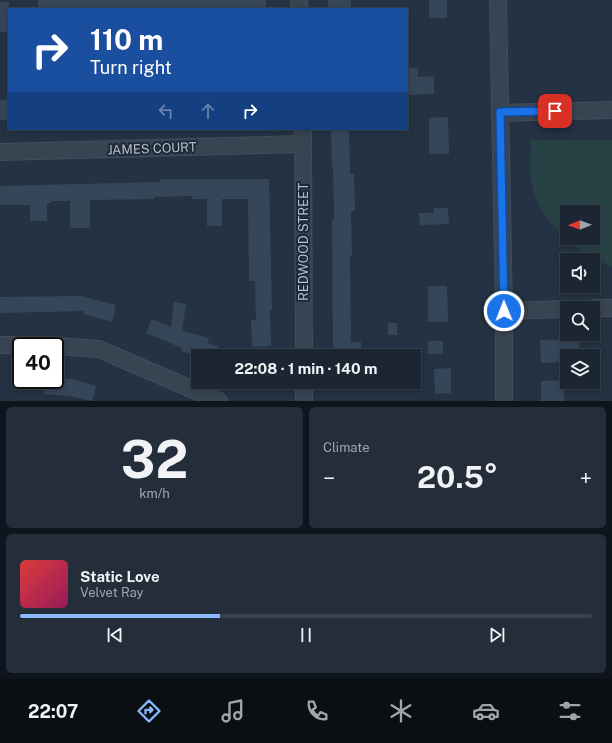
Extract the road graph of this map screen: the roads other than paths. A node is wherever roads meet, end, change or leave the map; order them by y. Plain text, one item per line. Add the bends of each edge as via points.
1 (498, 0) edge
2 (612, 110) edge
3 (500, 112) junction
4 (303, 136) edge
5 (0, 152) edge
6 (600, 308) edge
7 (612, 308) edge
8 (560, 309) edge
9 (504, 311) junction
10 (0, 345) edge
11 (304, 349) edge
12 (304, 389) edge
13 (219, 401) edge
14 (304, 401) edge
15 (504, 401) edge

1 - 3 street
2 - 3 street
3 - 9 street
4 - 5 street, JAMES COURT
4 - 11 street, REDWOOD STREET
6 - 7 street
8 - 9 street
9 - 15 street
10 - 13 street via 99,349
12 - 14 street

